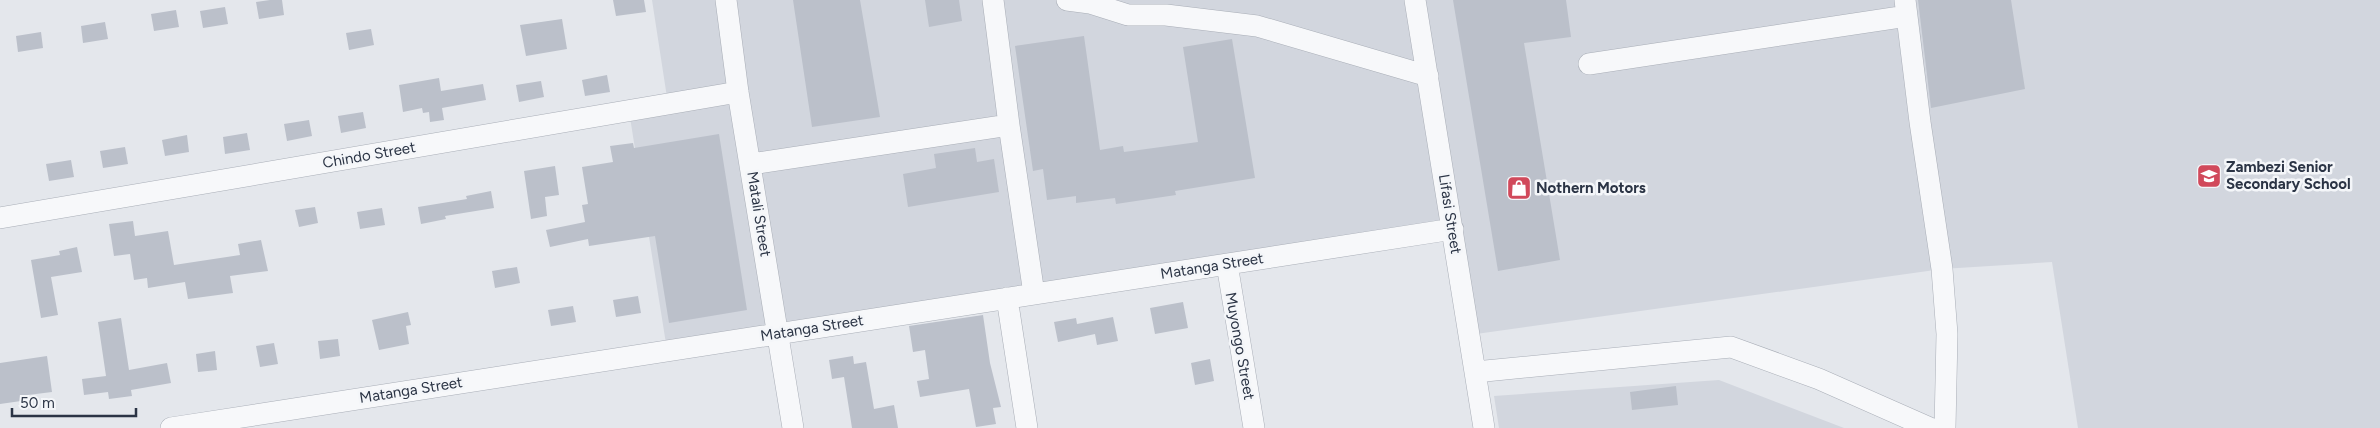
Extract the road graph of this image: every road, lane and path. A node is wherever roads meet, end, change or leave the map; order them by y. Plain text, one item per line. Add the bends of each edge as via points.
1 (726, 0) edge
2 (993, 0) edge
3 (1067, 0) edge
4 (1415, 0) edge
5 (1906, 8) edge
6 (1589, 64) dead end
7 (1428, 76) junction
8 (738, 92) junction
9 (1009, 125) junction
10 (750, 164) junction
11 (0, 218) edge
12 (1452, 229) junction
13 (1227, 264) junction
14 (1034, 294) junction
15 (1007, 298) junction
16 (777, 333) junction
17 (1475, 372) junction
18 (171, 428) edge
19 (793, 428) edge
20 (1027, 428) edge
21 (1254, 428) edge
22 (1484, 428) edge
23 (1930, 428) edge
24 (1945, 428) edge

1 - 8 street, Matali Street
2 - 9 street
3 - 7 street via 1090,3 1128,15 1166,14 1257,26
4 - 7 street, Lifasi Street
5 - 6 street
5 - 24 street via 1942,269 1947,334
7 - 12 street, Lifasi Street
8 - 10 street, Matali Street
8 - 11 street, Chindo Street
9 - 10 street
9 - 14 street
10 - 16 street, Matali Street
12 - 13 street, Matanga Street
12 - 17 street, Lifasi Street
13 - 14 street, Matanga Street
13 - 21 street, Muyongo Street
14 - 15 street, Matanga Street
15 - 16 street, Matanga Street
15 - 20 street
16 - 18 street, Matanga Street
16 - 19 street, Matali Street
17 - 22 street, Lifasi Street
17 - 23 street via 1731,347 1819,379

